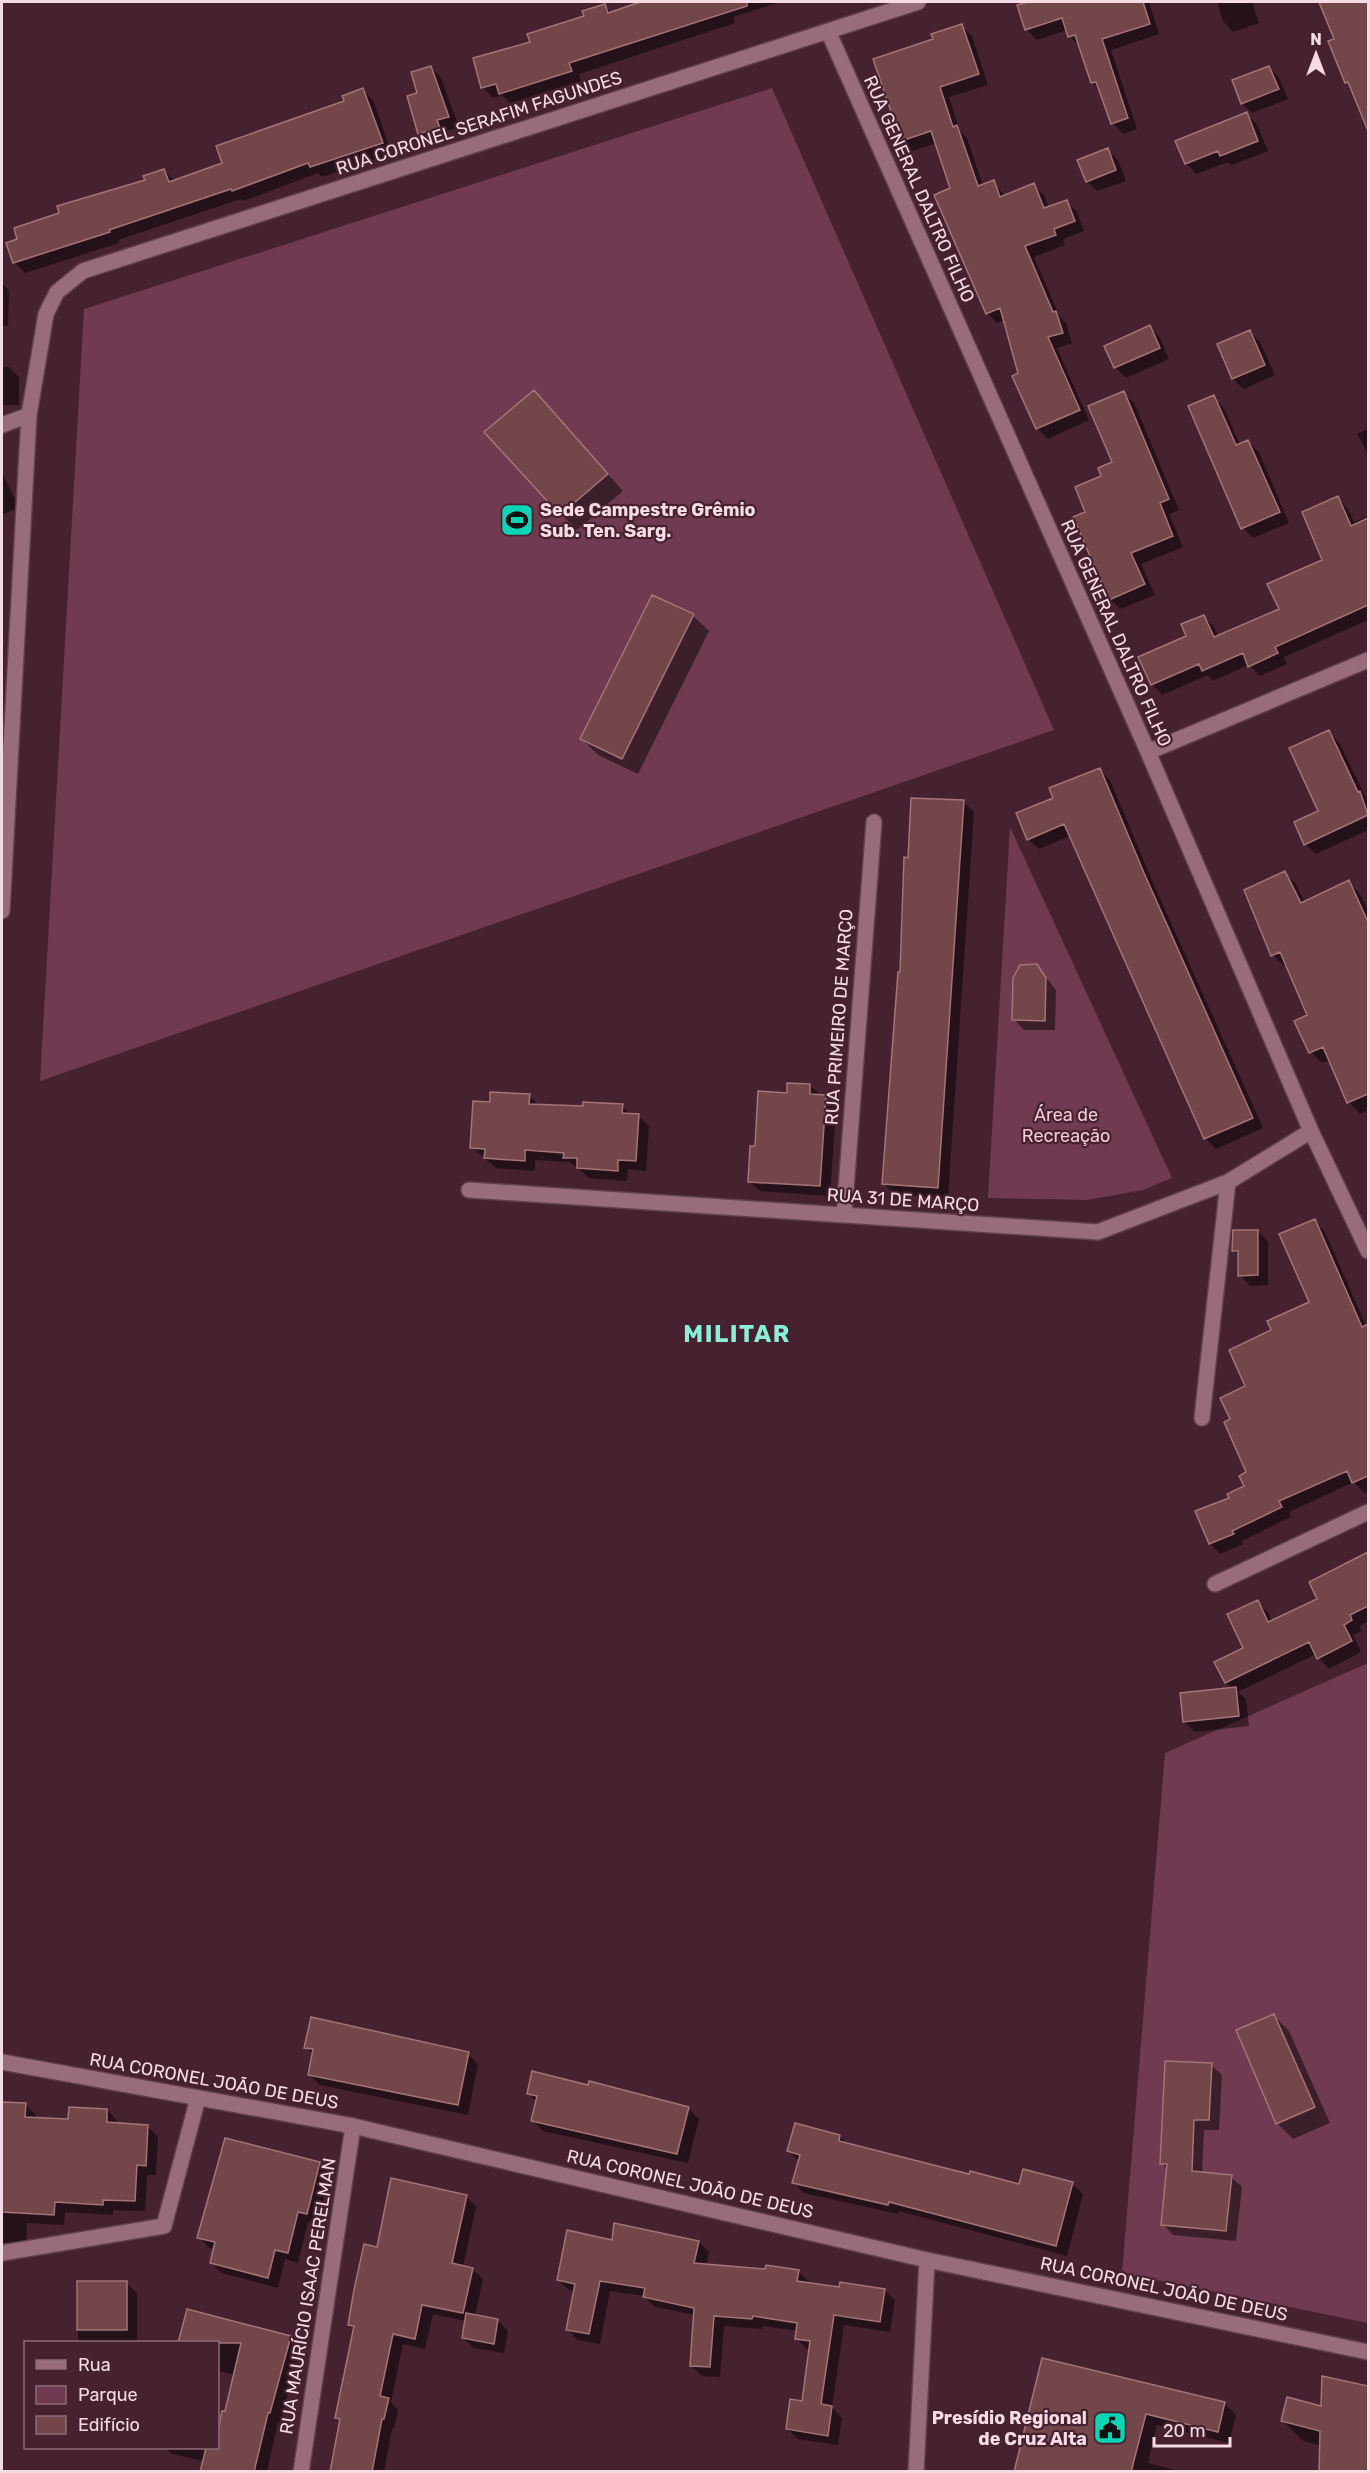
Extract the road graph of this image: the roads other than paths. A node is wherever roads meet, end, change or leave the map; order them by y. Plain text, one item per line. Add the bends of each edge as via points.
1 (918, 2) edge
2 (828, 31) junction
3 (29, 415) junction
4 (2, 425) edge
5 (1368, 660) edge
6 (1148, 752) junction
7 (874, 822) dead end
8 (2, 911) edge
9 (1311, 1131) junction
10 (1228, 1182) junction
11 (469, 1190) dead end
12 (844, 1215) junction
13 (1368, 1251) edge
14 (1202, 1418) dead end
15 (1368, 1512) edge
16 (1215, 1584) dead end
17 (2, 2062) edge
18 (198, 2098) junction
19 (353, 2126) junction
20 (2, 2253) edge
21 (927, 2260) junction
22 (1368, 2352) edge
23 (301, 2472) edge
24 (916, 2472) edge

1 - 2 street, RUA CORONEL SERAFIM FAGUNDES
2 - 3 street, RUA CORONEL SERAFIM FAGUNDES via 82,271 57,292 46,314
2 - 6 street, RUA GENERAL DALTRO FILHO
3 - 4 street
3 - 8 street
5 - 6 street
6 - 9 street, RUA GENERAL DALTRO FILHO
7 - 12 street, RUA PRIMEIRO DE MARÇO
9 - 10 street, RUA 31 DE MARÇO
9 - 13 street, RUA GENERAL DALTRO FILHO
10 - 12 street, RUA 31 DE MARÇO via 1098,1232
10 - 14 street
11 - 12 street, RUA 31 DE MARÇO
15 - 16 street
17 - 18 street, RUA CORONEL JOÃO DE DEUS
18 - 19 street, RUA CORONEL JOÃO DE DEUS
18 - 20 street via 164,2226
19 - 21 street, RUA CORONEL JOÃO DE DEUS
19 - 23 street, RUA MAURÍCIO ISAAC PERELMAN
21 - 22 street, RUA CORONEL JOÃO DE DEUS
21 - 24 street

